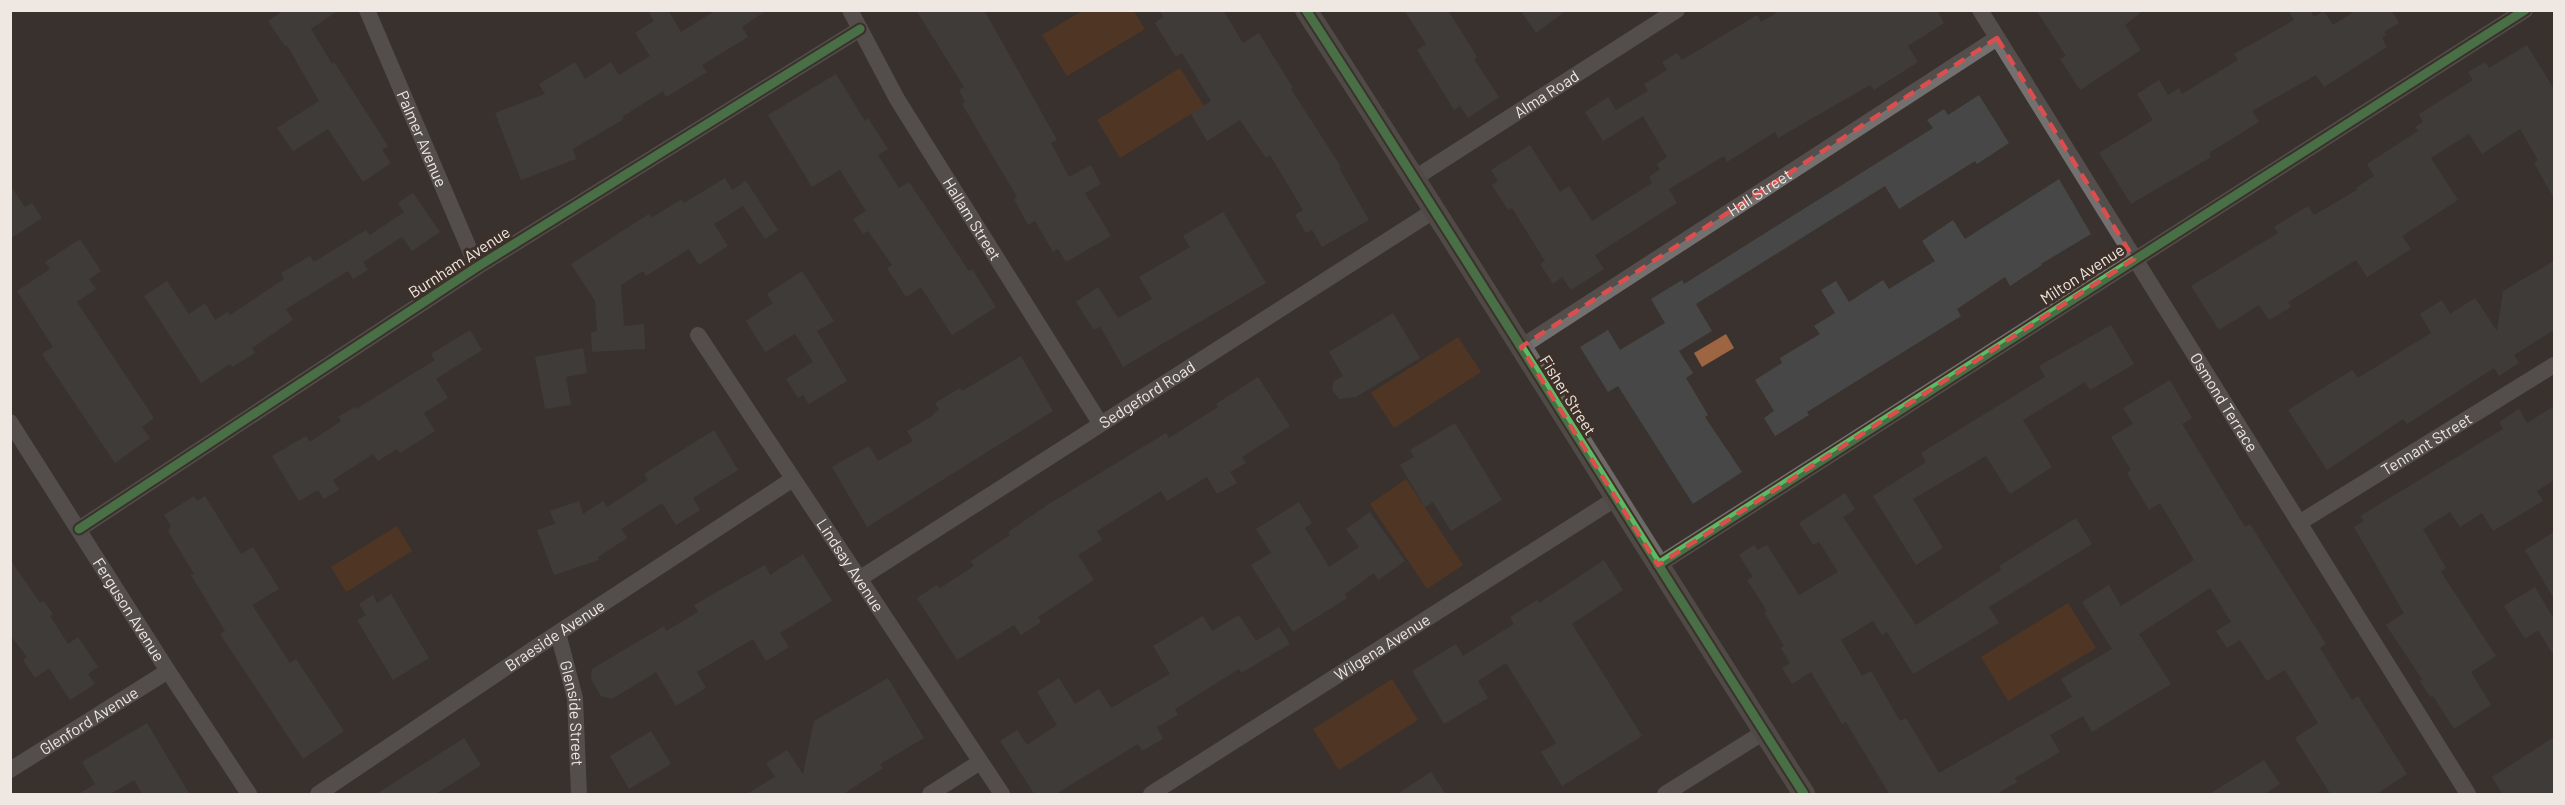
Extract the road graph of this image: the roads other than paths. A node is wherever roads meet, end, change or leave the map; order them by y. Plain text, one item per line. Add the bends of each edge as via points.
1 (367, 10) edge
2 (850, 10) edge
3 (1306, 10) edge
4 (1677, 10) edge
5 (1980, 10) edge
6 (2524, 10) edge
7 (860, 29) junction
8 (1997, 38) junction
9 (1415, 178) junction
10 (1435, 210) junction
11 (2134, 259) junction
12 (477, 267) junction
13 (698, 335) dead end
14 (1521, 347) junction
15 (2554, 365) edge
16 (10, 422) edge
17 (1100, 423) junction
18 (793, 479) junction
19 (1615, 499) junction
20 (2299, 524) junction
21 (79, 529) junction
22 (1658, 565) junction
23 (859, 579) junction
24 (558, 633) junction
25 (168, 671) junction
26 (1764, 732) junction
27 (980, 762) junction
28 (10, 770) edge
29 (249, 795) edge
30 (318, 795) edge
31 (579, 795) edge
32 (930, 795) edge
33 (1002, 795) edge
34 (1151, 795) edge
35 (1665, 795) edge
36 (1804, 795) edge
37 (2468, 795) edge

1 - 12 street, Palmer Avenue
2 - 7 street, Hallam Street
3 - 9 street, Fisher Street
4 - 9 street, Alma Road
5 - 8 street, Osmond Terrace
6 - 11 street, Milton Avenue
7 - 12 street, Burnham Avenue
7 - 17 street, Hallam Street via 897,99
8 - 11 street, Osmond Terrace
8 - 14 street, Hall Street
9 - 10 street, Fisher Street
10 - 14 street, Fisher Street
10 - 17 street, Sedgeford Road
11 - 20 street, Osmond Terrace
11 - 22 street, Milton Avenue
12 - 21 street, Burnham Avenue
13 - 18 street, Lindsay Avenue
14 - 19 street, Fisher Street
15 - 20 street, Tennant Street
16 - 21 street, Ferguson Avenue
17 - 23 street, Sedgeford Road
18 - 23 street, Lindsay Avenue
18 - 24 street, Braeside Avenue
19 - 22 street, Fisher Street
19 - 34 street, Wilgena Avenue
20 - 37 street, Osmond Terrace
21 - 25 street, Ferguson Avenue
22 - 26 street, Fisher Street
23 - 27 street, Lindsay Avenue
24 - 30 street, Braeside Avenue
24 - 31 street, Glenside Street via 575,698
25 - 28 street, Glenford Avenue
25 - 29 street, Ferguson Avenue
26 - 35 street
26 - 36 street, Fisher Street
27 - 32 street
27 - 33 street, Lindsay Avenue

